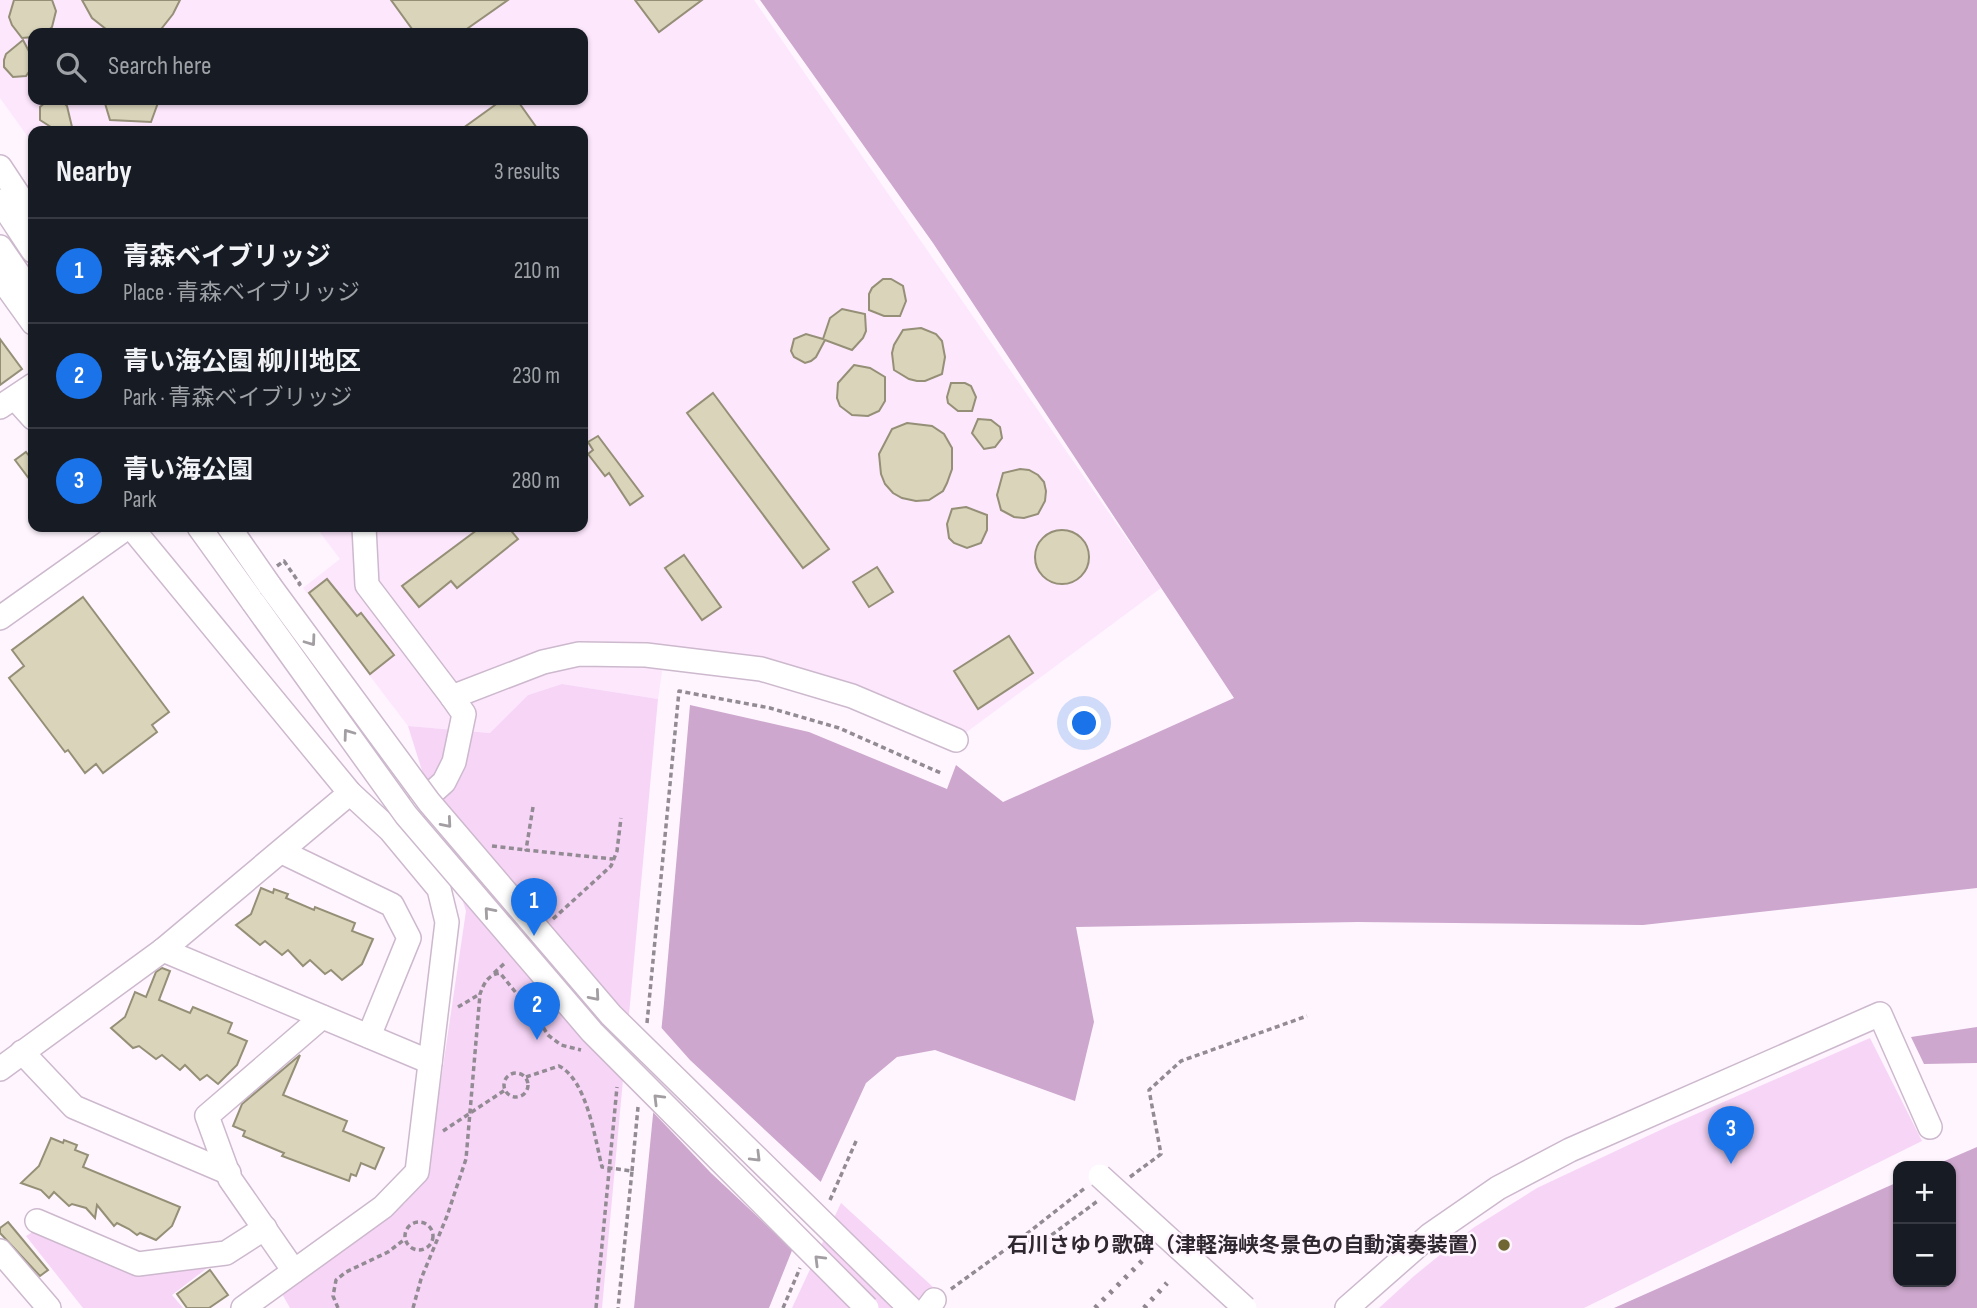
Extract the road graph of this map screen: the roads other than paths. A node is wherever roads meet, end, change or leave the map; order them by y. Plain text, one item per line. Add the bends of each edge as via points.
1 (0, 167) edge
2 (0, 201) edge
3 (28, 209) edge
4 (28, 243) edge
5 (0, 247) edge
6 (0, 277) edge
7 (28, 288) edge
8 (28, 316) edge
9 (16, 397) edge
10 (28, 412) edge
11 (123, 532) edge
12 (134, 532) edge
13 (192, 532) edge
14 (203, 532) edge
15 (232, 532) edge
16 (240, 532) edge
17 (364, 532) edge
18 (226, 565) junction
19 (257, 567) junction
20 (0, 618) edge
21 (452, 697) junction
22 (956, 740) dead end
23 (350, 793) junction
24 (390, 830) junction
25 (282, 852) junction
26 (163, 950) junction
27 (322, 1017) junction
28 (369, 1037) junction
29 (22, 1052) junction
30 (430, 1062) junction
31 (0, 1069) edge
32 (1930, 1127) dead end
33 (229, 1174) junction
34 (1103, 1185) road end
35 (37, 1221) dead end
36 (265, 1228) junction
37 (0, 1251) edge
38 (294, 1271) junction
39 (49, 1308) edge
40 (243, 1308) edge
41 (867, 1308) edge
42 (910, 1308) edge
43 (1245, 1308) edge
44 (1347, 1308) edge

1 - 3 street
2 - 4 street
5 - 7 street
6 - 8 street
9 - 10 street
11 - 20 street
12 - 23 street
13 - 18 street
14 - 18 street
15 - 19 street
16 - 19 street
17 - 21 street via 367,585
41 -> 18 street, bridge via 592,1032 406,815
19 -> 42 street, bridge via 429,802 611,1015
21 - 22 street via 543,662 579,654 646,655 761,669 852,695
21 - 24 street via 464,714 454,762 444,782
23 - 24 street
23 - 25 street
24 - 30 street via 439,889 447,922
25 - 26 street
25 - 28 street via 392,905 409,938
26 - 27 street
26 - 29 street
27 - 28 street
27 - 33 street via 207,1116
28 - 30 street
29 - 31 street
29 - 33 street via 74,1107
30 - 38 street via 416,1172 383,1207
32 - 44 street via 1880,1014 1595,1139 1498,1188 1430,1235
33 - 36 street
34 - 43 street, bridge
35 - 36 street via 138,1264 226,1253
36 - 38 street
37 - 39 street
38 - 40 street

